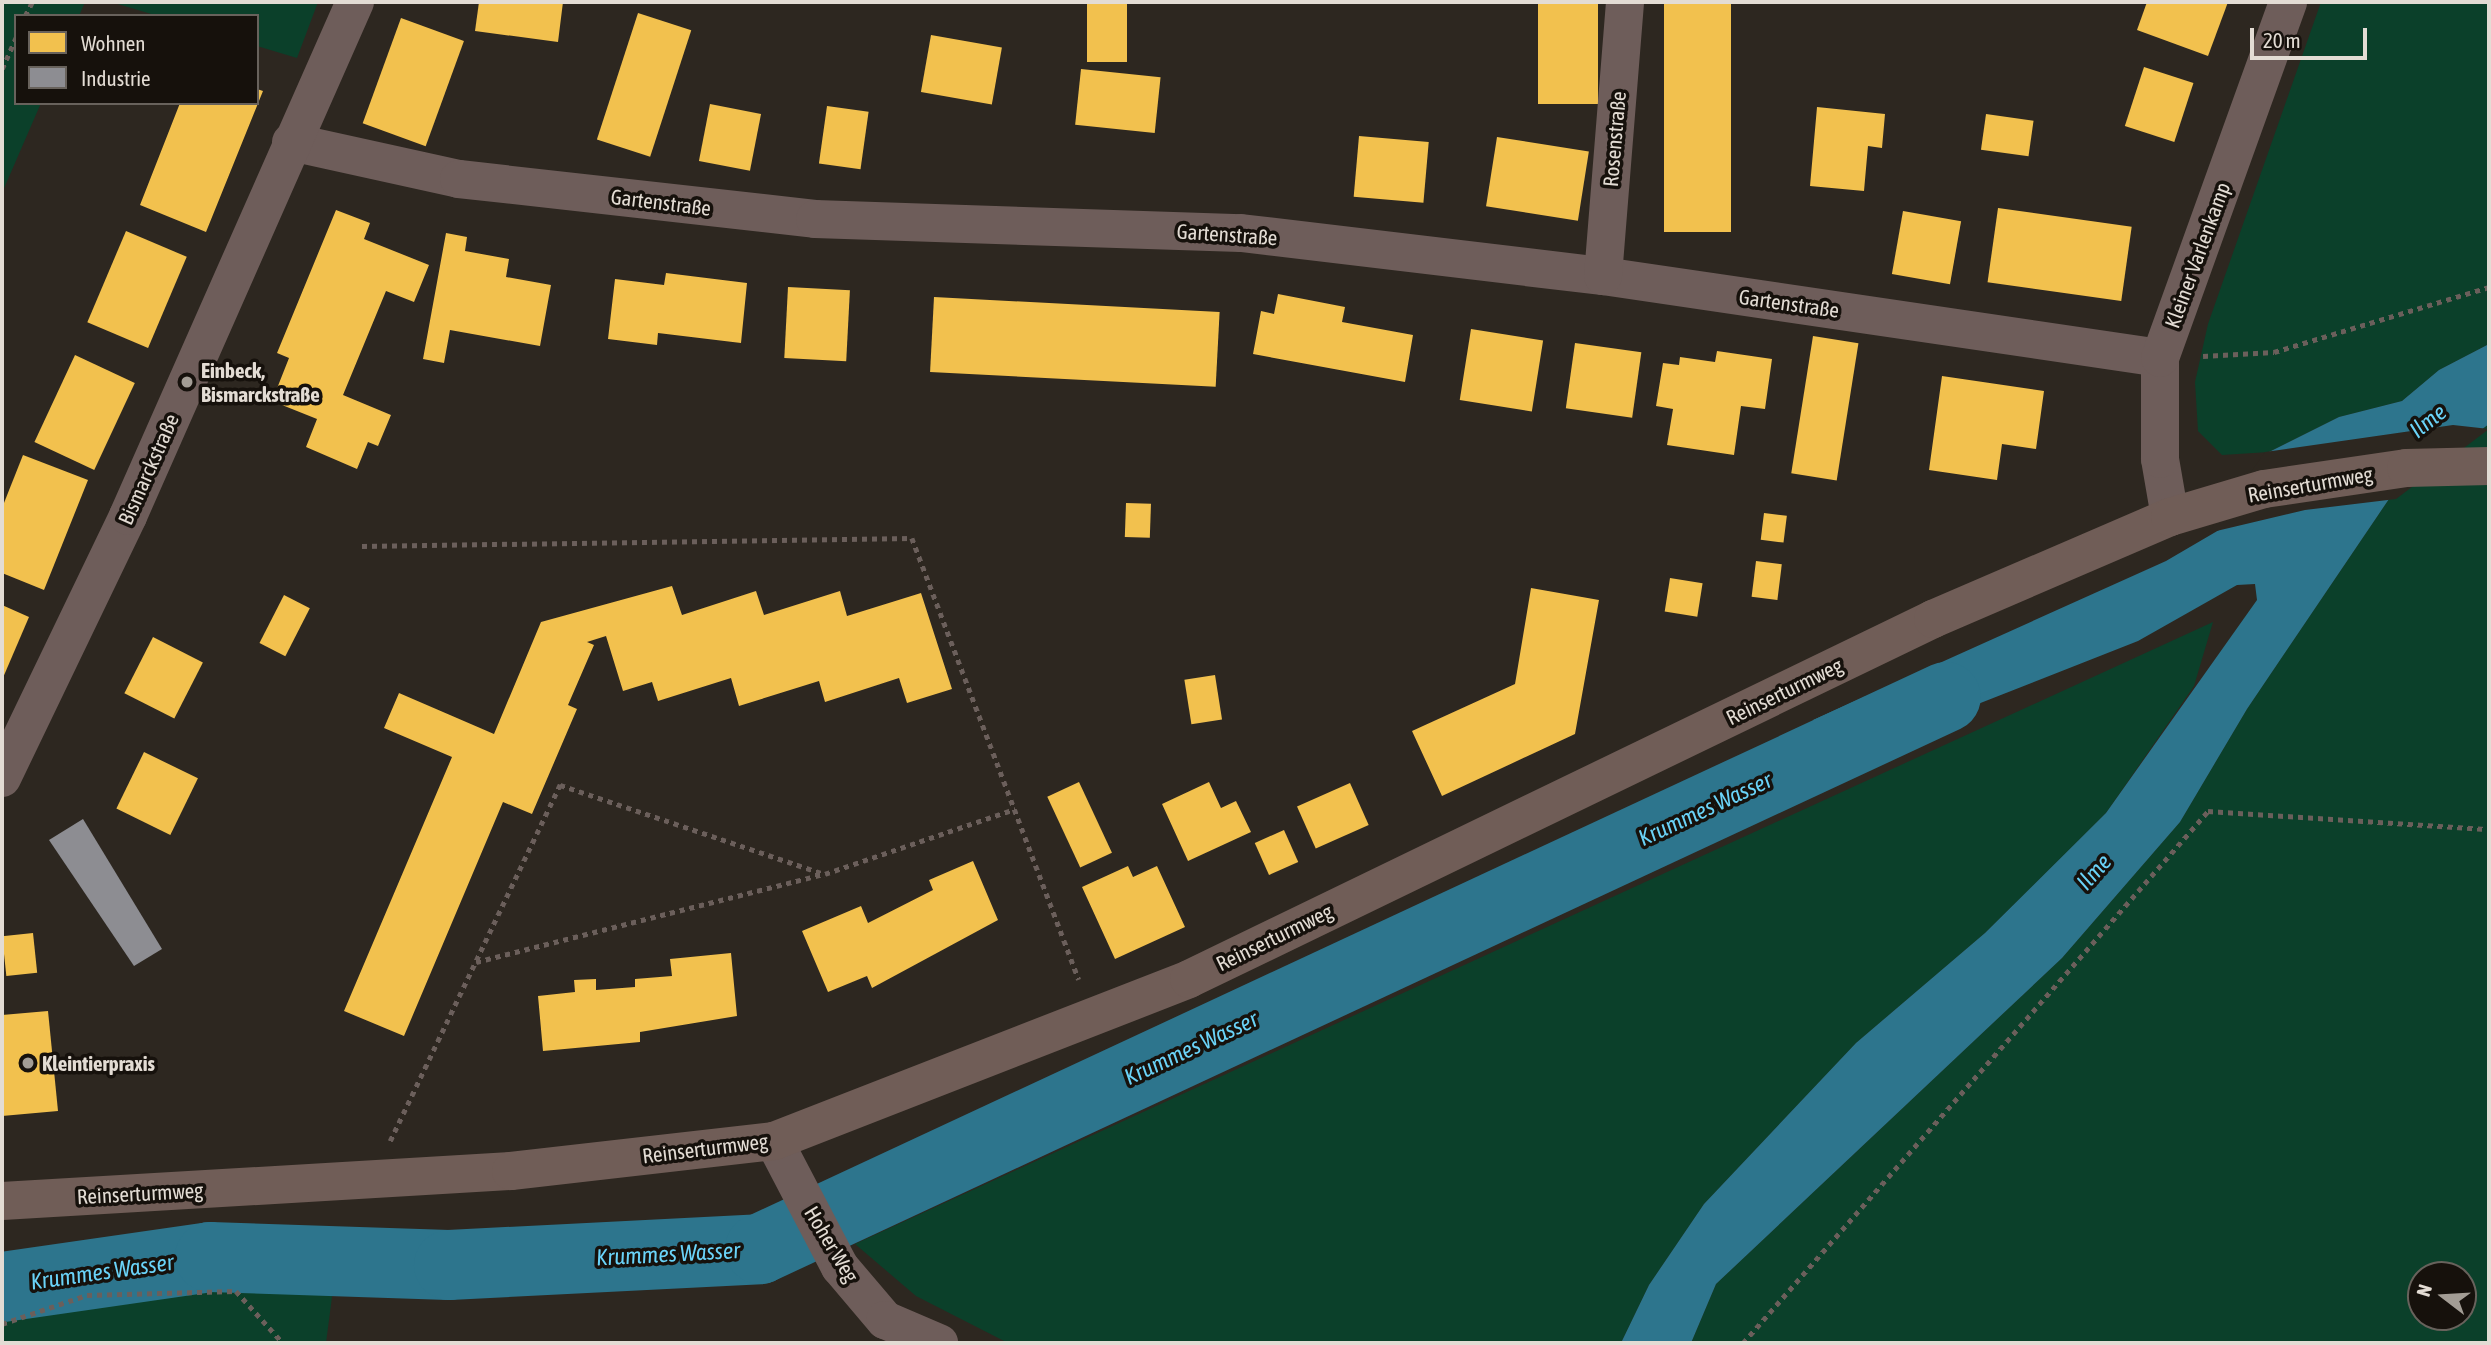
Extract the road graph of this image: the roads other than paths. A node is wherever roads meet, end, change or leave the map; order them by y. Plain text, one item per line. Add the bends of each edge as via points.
1 (355, 2) edge
2 (1625, 2) edge
3 (2288, 2) edge
4 (291, 142) junction
5 (1603, 276) junction
6 (2160, 359) junction
7 (2489, 466) edge
8 (2170, 517) junction
9 (2, 778) edge
10 (774, 1140) junction
11 (2, 1201) edge
12 (881, 1331) edge
13 (939, 1343) edge

1 - 4 street, Bismarckstraße
2 - 5 street, Rosenstraße
3 - 6 street, Kleiner Varlenkamp
4 - 5 street, Gartenstraße via 459,179 815,219 1241,233
4 - 9 street, Bismarckstraße via 128,516
5 - 6 street, Gartenstraße
6 - 8 street, Kleiner Varlenkamp via 2160,459
7 - 8 main road, Reinserturmweg via 2406,468 2264,489
8 - 10 main road, Reinserturmweg via 1933,619 1189,979
10 - 11 main road, Reinserturmweg via 511,1171
10 - 12 street, Hoher Weg via 840,1267
12 - 13 street

